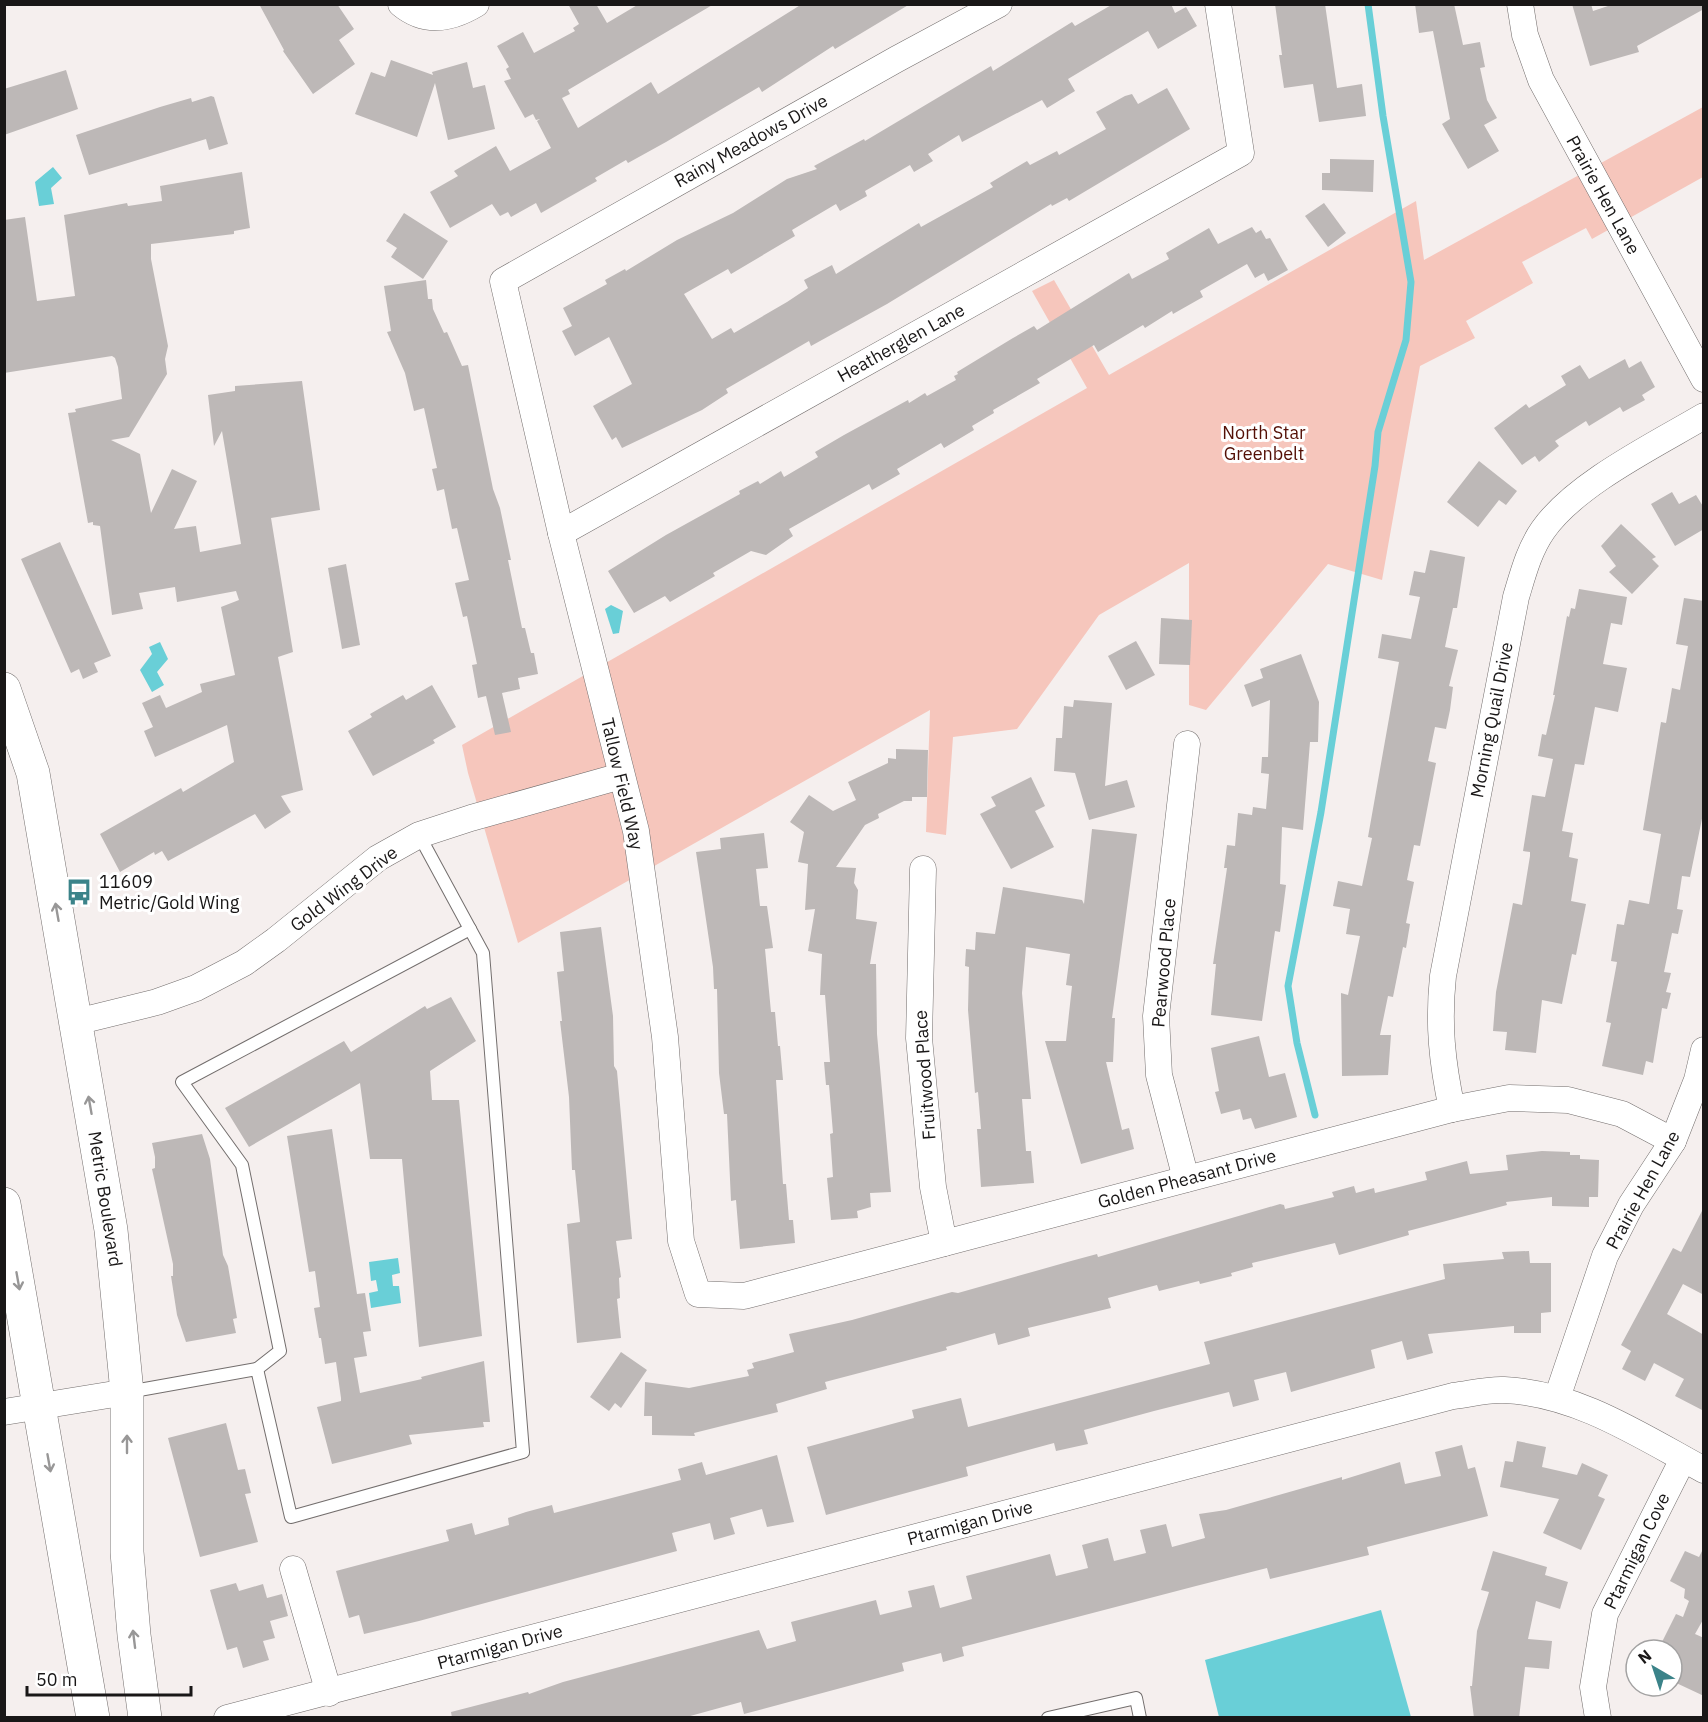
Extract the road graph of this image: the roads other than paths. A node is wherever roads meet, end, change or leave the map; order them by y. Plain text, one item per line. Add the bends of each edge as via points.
1 (401, 4) edge
2 (476, 4) edge
3 (999, 4) edge
4 (1218, 4) edge
5 (1520, 4) edge
6 (503, 281) joint
7 (1704, 379) edge
8 (1704, 416) edge
9 (561, 533) junction
10 (4, 689) edge
11 (1187, 744) dead end
12 (19, 775) edge
13 (621, 776) junction
14 (418, 836) junction
15 (923, 869) dead end
16 (470, 928) junction
17 (76, 1022) junction
18 (1704, 1050) edge
19 (1452, 1109) junction
20 (1673, 1141) junction
21 (1186, 1179) junction
22 (4, 1204) edge
23 (944, 1244) junction
24 (698, 1294) joint
25 (257, 1369) junction
26 (127, 1392) junction
27 (1557, 1398) junction
28 (39, 1405) junction
29 (4, 1412) edge
30 (1693, 1464) edge
31 (293, 1569) dead end
32 (329, 1693) junction
33 (93, 1718) edge
34 (145, 1718) edge
35 (227, 1718) edge
36 (1048, 1718) edge
37 (1140, 1718) edge
38 (1598, 1718) edge

1 - 2 street via 424,17 443,18
3 - 6 street, Rainy Meadows Drive
4 - 9 street, Heatherglen Lane via 1241,153
5 - 7 street, Prairie Hen Lane via 1525,35 1541,80
6 - 9 street, Tallow Field Way
8 - 19 street, Morning Quail Drive via 1612,470 1577,497 1544,529 1527,559 1516,597 1443,975 1439,1015 1442,1062
9 - 13 street, Tallow Field Way
10 - 12 main road, Metric Boulevard
11 - 21 street, Pearwood Place via 1156,1016 1159,1075
17 -> 12 main road, Metric Boulevard
13 - 14 street, Gold Wing Drive
13 - 24 street, Tallow Field Way via 636,831 665,1037 681,1240
14 - 16 lane
14 - 17 street, Gold Wing Drive via 378,858 244,963 167,999
15 - 23 street, Fruitwood Place via 919,1038 933,1187
16 - 25 lane via 182,1082 242,1166 280,1351
16 - 25 lane via 483,953 524,1452 291,1517
26 -> 17 main road, Metric Boulevard via 111,1230
18 - 20 street, Prairie Hen Lane
19 - 20 street, Golden Pheasant Drive via 1509,1098 1568,1100 1622,1114
19 - 21 street, Golden Pheasant Drive
20 - 27 street, Prairie Hen Lane via 1631,1205 1605,1256
21 - 23 street, Golden Pheasant Drive
22 -> 28 main road
23 - 24 street, Golden Pheasant Drive via 744,1296
25 - 26 lane
26 - 28 street
34 -> 26 main road, Metric Boulevard via 128,1552
27 - 30 street, Ptarmigan Drive via 1581,1406
27 - 32 street, Ptarmigan Drive via 1503,1390 1454,1396
28 - 29 street
28 -> 33 main road
30 - 38 street, Ptarmigan Cove via 1605,1614 1593,1687
31 - 32 street
32 - 35 street, Ptarmigan Drive
36 - 37 lane via 1136,1698

